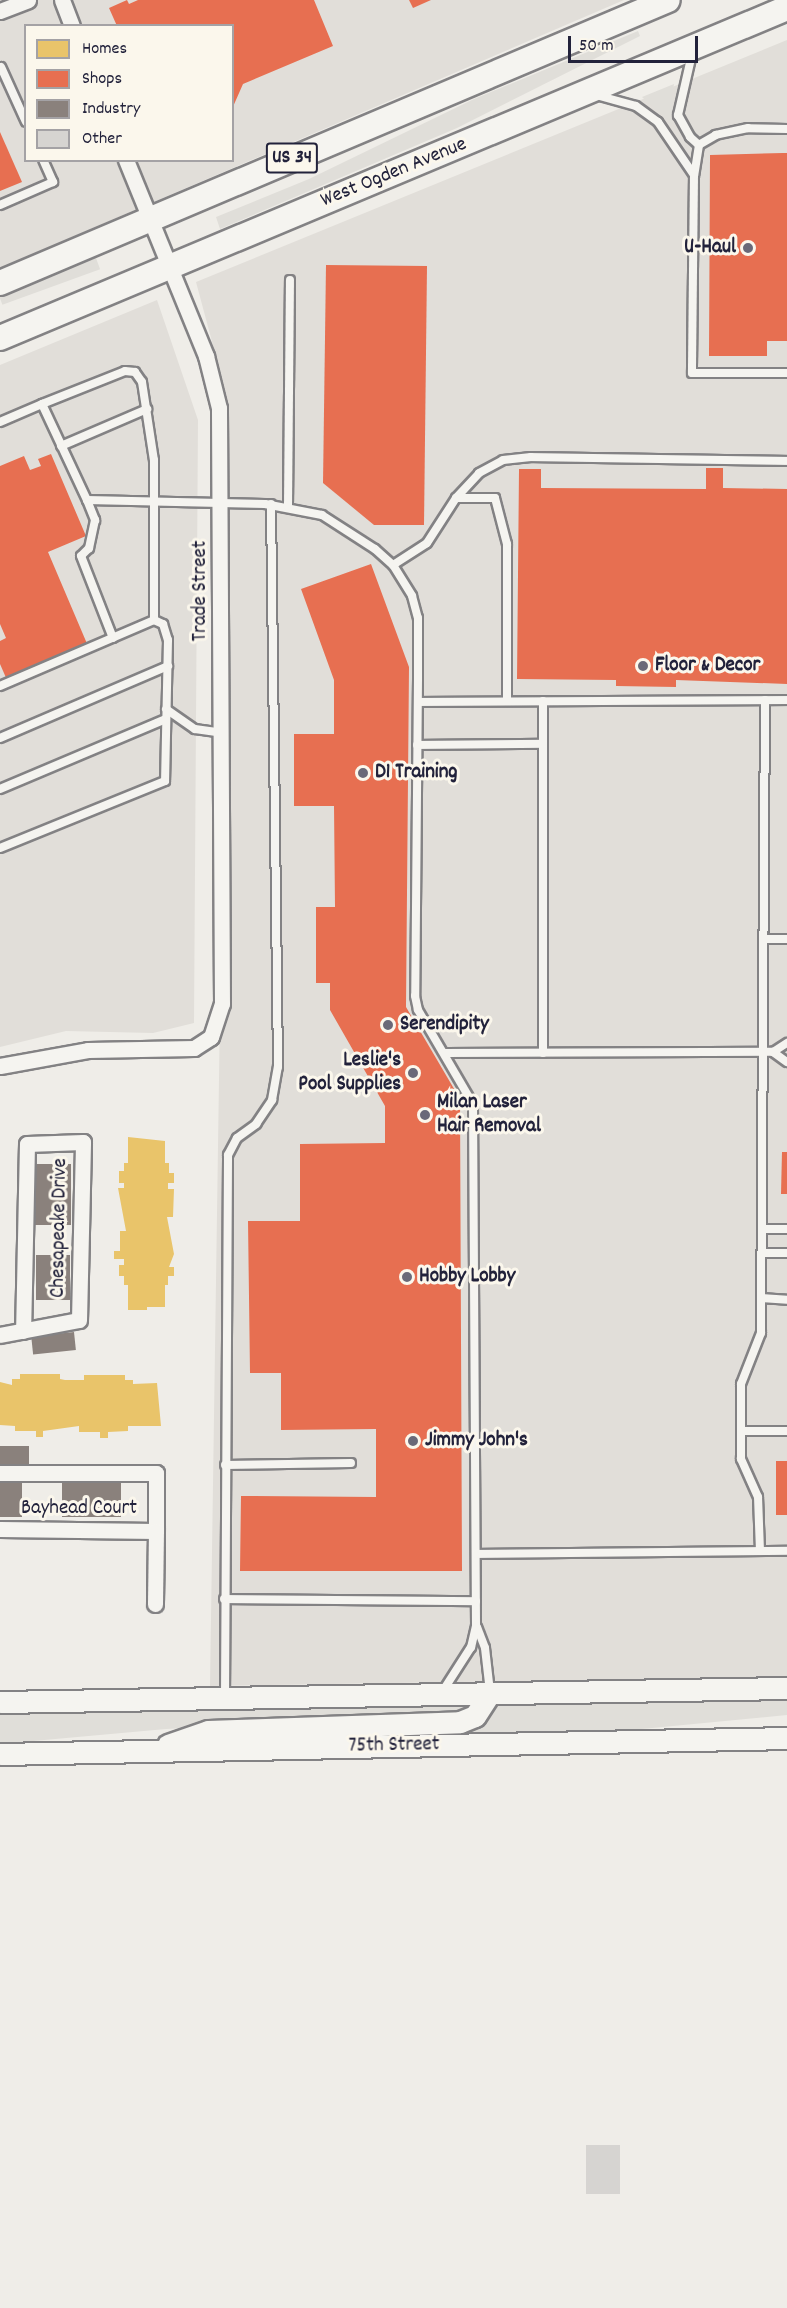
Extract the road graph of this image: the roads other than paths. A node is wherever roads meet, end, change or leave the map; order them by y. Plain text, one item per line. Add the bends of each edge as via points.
1 (28, 0) edge
2 (62, 0) edge
3 (668, 0) edge
4 (786, 10) edge
5 (0, 11) edge
6 (71, 24) edge
7 (694, 46) junction
8 (1, 67) edge
9 (586, 93) junction
10 (24, 118) edge
11 (787, 129) edge
12 (699, 145) junction
13 (44, 162) edge
14 (127, 162) edge
15 (694, 175) junction
16 (0, 205) edge
17 (148, 217) junction
18 (170, 266) junction
19 (290, 280) dead end
20 (0, 283) edge
21 (0, 338) edge
22 (787, 373) edge
23 (42, 404) junction
24 (147, 409) junction
25 (0, 422) edge
26 (62, 446) junction
27 (787, 461) edge
28 (456, 498) junction
29 (87, 500) junction
30 (153, 502) junction
31 (222, 504) junction
32 (271, 504) junction
33 (288, 506) junction
34 (393, 565) junction
35 (154, 620) junction
36 (112, 638) junction
37 (168, 666) junction
38 (0, 686) edge
39 (765, 700) junction
40 (787, 700) edge
41 (507, 701) junction
42 (543, 701) junction
43 (418, 702) junction
44 (166, 710) junction
45 (166, 719) junction
46 (222, 733) junction
47 (0, 738) edge
48 (543, 744) junction
49 (417, 745) junction
50 (0, 789) edge
51 (0, 848) edge
52 (764, 939) junction
53 (787, 939) edge
54 (787, 1043) edge
55 (763, 1052) junction
56 (773, 1052) junction
57 (445, 1053) junction
58 (543, 1053) junction
59 (787, 1062) edge
60 (0, 1066) edge
61 (762, 1229) junction
62 (787, 1229) edge
63 (762, 1253) junction
64 (787, 1253) edge
65 (761, 1298) junction
66 (787, 1300) edge
67 (23, 1331) junction
68 (0, 1335) edge
69 (741, 1431) junction
70 (787, 1431) edge
71 (351, 1463) dead end
72 (225, 1465) junction
73 (0, 1473) edge
74 (0, 1529) edge
75 (156, 1530) junction
76 (760, 1551) junction
77 (787, 1551) edge
78 (476, 1554) junction
79 (224, 1599) junction
80 (476, 1601) junction
81 (155, 1604) dead end
82 (477, 1626) junction
83 (787, 1688) edge
84 (490, 1693) junction
85 (437, 1694) junction
86 (225, 1698) junction
87 (0, 1702) edge
88 (787, 1738) edge
89 (150, 1751) junction
90 (0, 1754) edge

1 - 5 street
2 - 6 street
3 - 17 main road, US 34
4 - 7 main road, West Ogden Avenue / US 34
7 - 9 main road, West Ogden Avenue / US 34
7 - 12 lane via 678,115
8 - 10 lane
9 - 15 lane via 636,106 658,122
9 - 18 main road, West Ogden Avenue / US 34
11 - 12 lane via 748,128 716,135
12 - 15 lane
13 - 16 lane via 53,183
14 - 17 street, Trade Street
15 - 22 lane via 692,373
17 - 18 street, Trade Street
17 - 20 main road, US 34
18 - 21 main road, West Ogden Avenue / US 34
18 - 31 street, Trade Street via 214,380 222,436
19 - 33 lane
23 - 24 lane via 125,371 135,372 142,382
23 - 25 lane
23 - 26 lane
24 - 26 lane
24 - 30 lane via 154,460
26 - 29 lane
27 - 28 lane via 531,457 503,460 479,473
28 - 34 lane via 427,543
28 - 41 lane via 495,498 507,544
29 - 30 lane
29 - 36 lane via 95,520 94,533 89,548 81,556
30 - 31 lane
30 - 35 lane
31 - 32 lane
31 - 46 street, Trade Street
32 - 33 lane
32 - 72 lane via 278,1067 272,1100 256,1124 237,1138 228,1155
33 - 34 lane via 322,515
34 - 43 lane via 412,596 418,618
35 - 36 lane
35 - 37 lane via 163,624 168,640
36 - 38 lane
37 - 44 lane
37 - 47 lane
39 - 40 lane
39 - 42 lane
39 - 52 lane
41 - 42 lane
41 - 43 lane
42 - 48 lane
43 - 49 lane
44 - 45 lane
44 - 46 lane via 195,729
45 - 50 lane
45 - 51 lane via 165,781
46 - 60 street, Trade Street via 222,1004 211,1037 195,1048 88,1050
48 - 49 lane
48 - 58 lane
49 - 57 lane via 415,996 418,1010
52 - 53 lane
52 - 55 lane
54 - 56 lane
55 - 56 lane
55 - 58 lane
55 - 61 lane
56 - 59 lane
57 - 58 lane
57 - 78 lane via 473,1104
61 - 62 lane
61 - 63 lane
63 - 64 lane
63 - 65 lane
65 - 66 lane
65 - 69 lane via 758,1348 741,1384
67 - 67 street, Chesapeake Drive via 80,1320 83,1142 27,1144
67 - 68 street, Chesapeake Drive
69 - 70 lane
69 - 76 lane via 741,1459 759,1497
71 - 72 lane
72 - 79 lane
73 - 75 street via 156,1473
74 - 75 street, Bayhead Court
75 - 81 street, Bayhead Court
76 - 77 lane
76 - 78 lane
78 - 80 lane
79 - 80 lane
79 - 86 lane
80 - 82 lane
82 - 84 lane via 485,1648
82 - 85 lane via 460,1667
83 - 84 main road
84 - 85 main road
84 - 89 main road via 475,1716 460,1722 208,1731
85 - 86 main road
86 - 87 main road
88 - 89 main road, 75th Street
89 - 90 main road, 75th Street

